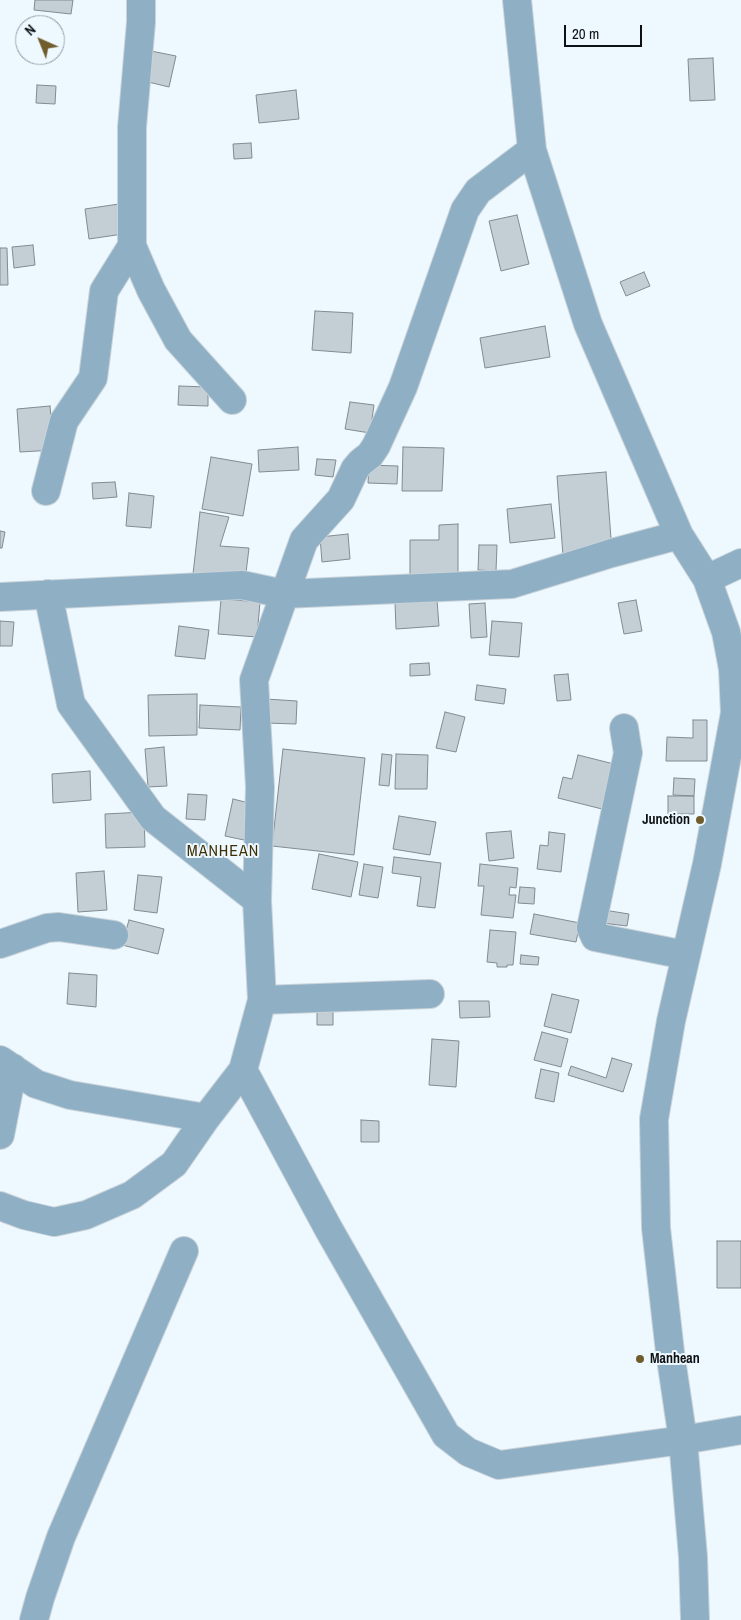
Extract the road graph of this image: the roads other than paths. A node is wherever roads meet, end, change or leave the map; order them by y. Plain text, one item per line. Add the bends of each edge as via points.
1 (141, 0) edge
2 (517, 0) edge
3 (532, 150) junction
4 (132, 246) junction
5 (232, 400) dead end
6 (46, 491) dead end
7 (679, 536) junction
8 (741, 563) edge
9 (708, 579) junction
10 (48, 594) junction
11 (284, 594) junction
12 (0, 597) edge
13 (738, 713) edge
14 (624, 728) dead end
15 (258, 900) junction
16 (114, 935) dead end
17 (0, 944) edge
18 (686, 954) junction
19 (430, 994) dead end
20 (262, 1000) junction
21 (6, 1064) edge
22 (243, 1070) junction
23 (206, 1118) junction
24 (0, 1135) edge
25 (0, 1206) edge
26 (184, 1251) dead end
27 (741, 1430) edge
28 (683, 1440) junction
29 (34, 1620) edge
30 (694, 1620) edge

1 - 4 street via 132,127
2 - 3 street
3 - 7 street via 588,324
3 - 11 street via 478,191 466,210 403,387 376,446 355,469 341,499 304,540
4 - 5 street via 178,340
4 - 6 street via 104,291 93,378 64,421
7 - 9 street
7 - 11 street via 512,584
8 - 9 street
9 - 13 street via 726,632
10 - 11 street via 242,585
10 - 12 street
10 - 15 street via 71,704 153,818
11 - 15 street via 254,680 260,787
13 - 18 street
14 - 18 street via 628,753 591,928 595,937
15 - 20 street
16 - 17 street via 59,927
18 - 28 street via 654,1120 656,1228
19 - 20 street
20 - 22 street
21 - 23 street via 36,1084 70,1095
21 - 24 street
22 - 23 street
22 - 28 street via 328,1228 446,1434 468,1452 499,1465
23 - 25 street via 174,1164 132,1195 86,1215 54,1222
26 - 29 street via 61,1536
27 - 28 street
28 - 30 street via 693,1557

